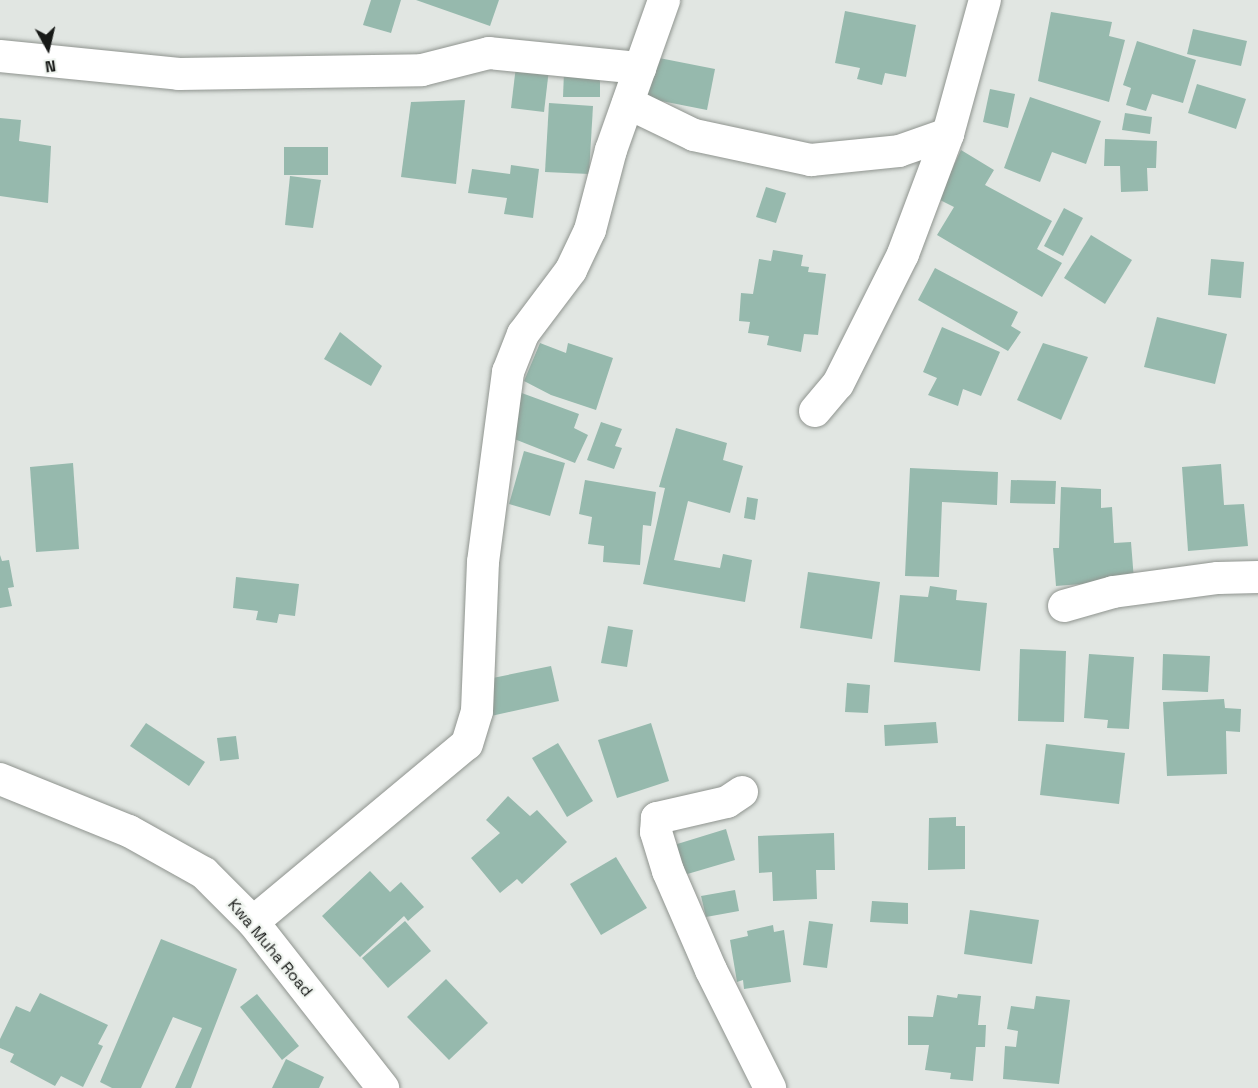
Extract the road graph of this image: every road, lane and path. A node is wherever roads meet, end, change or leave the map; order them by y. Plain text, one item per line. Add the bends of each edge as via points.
1 (664, 0) edge
2 (985, 0) edge
3 (0, 56) edge
4 (640, 68) junction
5 (628, 103) junction
6 (948, 134) junction
7 (814, 411) dead end
8 (1258, 577) edge
9 (1064, 606) dead end
10 (0, 779) edge
11 (742, 792) dead end
12 (253, 922) junction
13 (383, 1088) edge
14 (770, 1088) edge

1 - 4 street
2 - 6 street
3 - 4 street via 179,74 422,70 489,53
4 - 5 street
5 - 6 street via 694,135 811,160 899,151
5 - 12 street via 585,240 571,270 523,334 508,372 483,562 477,711 467,744
6 - 7 street via 903,254 860,344 838,384
8 - 9 street via 1218,578 1113,592
10 - 12 street, Kwa Muha Road via 129,831 204,873
11 - 14 street via 727,802 657,818 656,832 668,871 711,970
12 - 13 street, Kwa Muha Road

